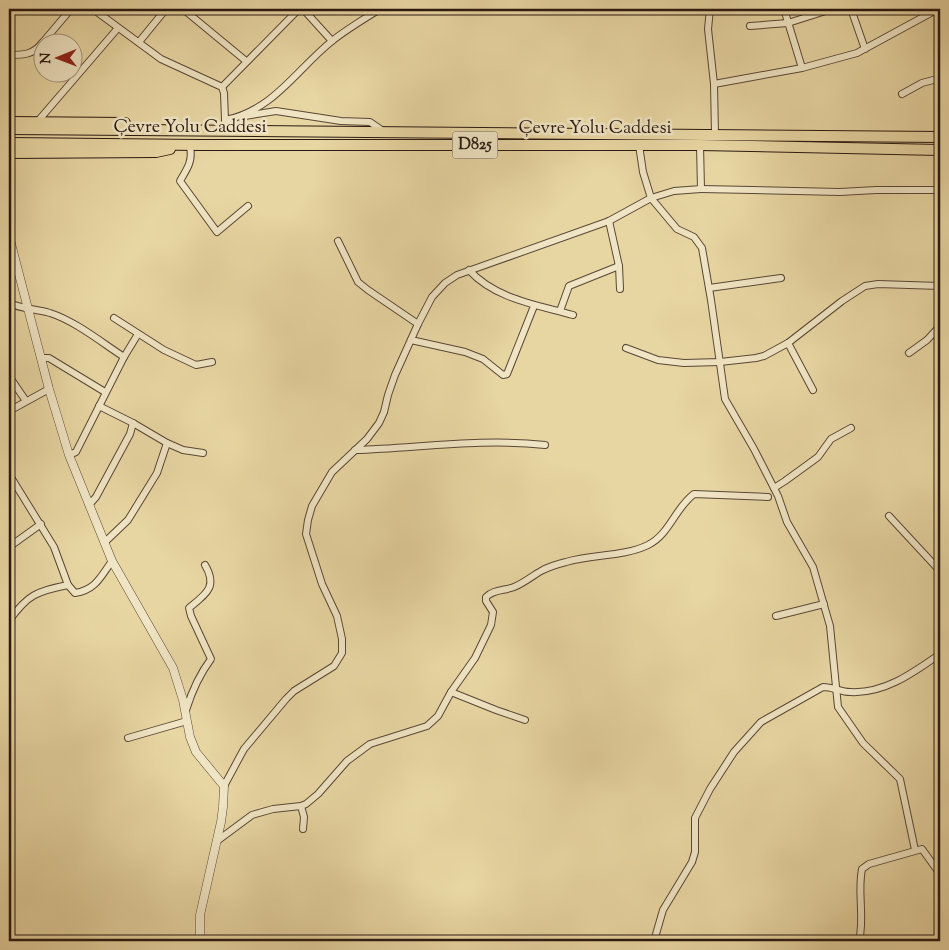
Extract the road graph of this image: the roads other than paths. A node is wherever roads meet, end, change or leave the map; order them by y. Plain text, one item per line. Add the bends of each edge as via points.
1 (71, 9) edge
2 (92, 9) edge
3 (166, 9) edge
4 (183, 9) edge
5 (299, 9) edge
6 (303, 9) edge
7 (380, 9) edge
8 (710, 9) edge
9 (784, 9) edge
10 (832, 9) edge
11 (851, 9) edge
12 (938, 9) edge
13 (928, 12) edge
14 (788, 23) junction
15 (750, 26) dead end
16 (118, 28) junction
17 (52, 32) edge
18 (332, 41) junction
19 (139, 42) junction
20 (865, 50) junction
21 (32, 52) edge
22 (9, 55) edge
23 (246, 61) junction
24 (802, 68) junction
25 (940, 76) edge
26 (714, 84) junction
27 (222, 86) junction
28 (902, 94) dead end
29 (238, 117) junction
30 (225, 120) junction
31 (9, 122) edge
32 (38, 122) junction
33 (9, 129) edge
34 (226, 130) junction
35 (387, 133) junction
36 (715, 134) junction
37 (940, 137) edge
38 (9, 143) edge
39 (639, 145) junction
40 (195, 146) junction
41 (700, 146) junction
42 (940, 150) edge
43 (9, 153) edge
44 (701, 189) junction
45 (940, 190) edge
46 (651, 198) junction
47 (248, 206) dead end
48 (609, 221) junction
49 (9, 236) edge
50 (338, 241) dead end
51 (619, 266) junction
52 (469, 270) junction
53 (781, 278) dead end
54 (940, 286) edge
55 (620, 288) dead end
56 (709, 288) junction
57 (9, 303) edge
58 (534, 306) junction
59 (27, 307) junction
60 (560, 311) junction
61 (573, 315) dead end
62 (114, 318) dead end
63 (418, 324) junction
64 (940, 326) edge
65 (138, 334) junction
66 (412, 340) junction
67 (788, 343) junction
68 (626, 348) dead end
69 (909, 353) dead end
70 (124, 357) junction
71 (41, 358) junction
72 (212, 362) dead end
73 (720, 362) junction
74 (9, 376) edge
75 (49, 389) junction
76 (814, 390) dead end
77 (105, 392) junction
78 (26, 401) junction
79 (99, 406) junction
80 (9, 410) edge
81 (133, 423) junction
82 (851, 428) dead end
83 (167, 443) junction
84 (545, 445) dead end
85 (355, 450) junction
86 (203, 453) dead end
87 (69, 455) junction
88 (9, 474) edge
89 (774, 488) junction
90 (768, 497) dead end
91 (89, 505) junction
92 (889, 516) dead end
93 (41, 524) junction
94 (105, 542) junction
95 (9, 547) edge
96 (112, 561) junction
97 (205, 565) dead end
98 (940, 571) edge
99 (68, 585) junction
100 (824, 604) junction
101 (776, 616) dead end
102 (9, 621) edge
103 (940, 654) edge
104 (837, 689) junction
105 (451, 692) junction
106 (186, 710) junction
107 (525, 720) dead end
108 (188, 721) junction
109 (128, 738) dead end
110 (224, 786) junction
111 (301, 806) junction
112 (303, 829) dead end
113 (217, 841) junction
114 (915, 850) junction
115 (940, 874) edge
116 (200, 941) edge
117 (654, 941) edge
118 (859, 941) edge

1 - 17 street
2 - 16 street
3 - 19 street
4 - 23 street
5 - 23 street
6 - 18 street
7 - 18 street
8 - 26 street via 708,29
9 - 14 street
10 - 14 street
11 - 20 street
12 - 13 street
13 - 20 street
14 - 15 street
14 - 24 street
16 - 19 street
16 - 32 street
18 - 29 street via 264,104
19 - 27 street via 161,59
20 - 24 street
21 - 22 street via 28,55
23 - 27 street
24 - 26 street
25 - 28 street
26 - 36 street
27 - 30 street
29 - 30 street
29 - 35 street via 276,111 370,122
30 - 34 street
31 - 32 highway
32 - 34 highway via 140,123
33 - 34 highway, Çevre Yolu Caddesi / D825
34 - 35 highway, Çevre Yolu Caddesi / D825
35 - 36 highway, Çevre Yolu Caddesi / D825
36 - 37 highway, Çevre Yolu Caddesi / D825
38 - 40 highway, Çevre Yolu Caddesi / D825
39 - 40 highway, Çevre Yolu Caddesi / D825
39 - 41 highway, Çevre Yolu Caddesi / D825
39 - 46 street
40 - 43 highway via 156,152
40 - 47 street via 190,165 180,181 217,232
41 - 42 highway, Çevre Yolu Caddesi / D825
41 - 44 street
44 - 45 street
44 - 46 street
46 - 48 street
46 - 56 street via 677,229 699,243
48 - 51 street
48 - 52 street
49 - 59 street
50 - 63 street via 358,282
51 - 55 street
51 - 60 street via 569,286
52 - 58 street via 495,289
52 - 63 street via 445,283 432,298
53 - 56 street
54 - 67 street via 865,286
56 - 73 street
57 - 59 street
58 - 60 street
58 - 66 street via 508,374 503,375 483,359 465,352
59 - 70 street via 66,320
59 - 71 street
60 - 61 street
62 - 65 street
63 - 66 street
64 - 69 street
65 - 70 street
65 - 72 street via 196,366
66 - 85 street via 395,375 380,422
67 - 73 street via 764,356
67 - 76 street
68 - 73 street via 658,360
70 - 77 street
71 - 75 street
71 - 77 street via 49,358
73 - 89 street via 725,399
74 - 78 street
75 - 78 street
75 - 87 street
77 - 79 street
78 - 80 street
79 - 81 street
79 - 87 street via 76,452
81 - 83 street
81 - 91 street via 130,434
82 - 89 street via 831,439 818,457
83 - 86 street
83 - 94 street via 157,473 128,520
84 - 85 street via 470,442
85 - 110 street via 332,472 312,506 306,534 322,584 337,616 342,653 334,666 286,699 244,749
87 - 91 street
88 - 93 street
89 - 100 street via 787,522 813,567
90 - 105 street via 694,494 685,500 671,524 648,545 630,552 565,562 543,570 514,587 491,592 486,597 493,612 491,625 475,658
91 - 94 street
92 - 98 street
93 - 95 street
93 - 99 street via 54,547
94 - 96 street
96 - 99 street via 93,587 84,592 75,593
96 - 106 street via 172,668
97 - 106 street via 211,575 210,585 205,595 189,608 211,659 194,687
99 - 102 street via 33,594
100 - 101 street
100 - 104 street via 830,626
103 - 104 street via 916,671 880,688 849,692
104 - 114 street via 838,707 858,736 900,779
104 - 117 street via 823,687 761,722 734,752 695,818 692,862 663,910
105 - 107 street
105 - 111 street via 438,716 427,726 370,744 347,761 318,794
106 - 108 street
108 - 109 street
108 - 110 street via 196,752
110 - 113 street
111 - 112 street
111 - 113 street via 252,815
113 - 116 street via 200,914
114 - 115 street via 922,848
114 - 118 street via 868,864 862,869 862,931

